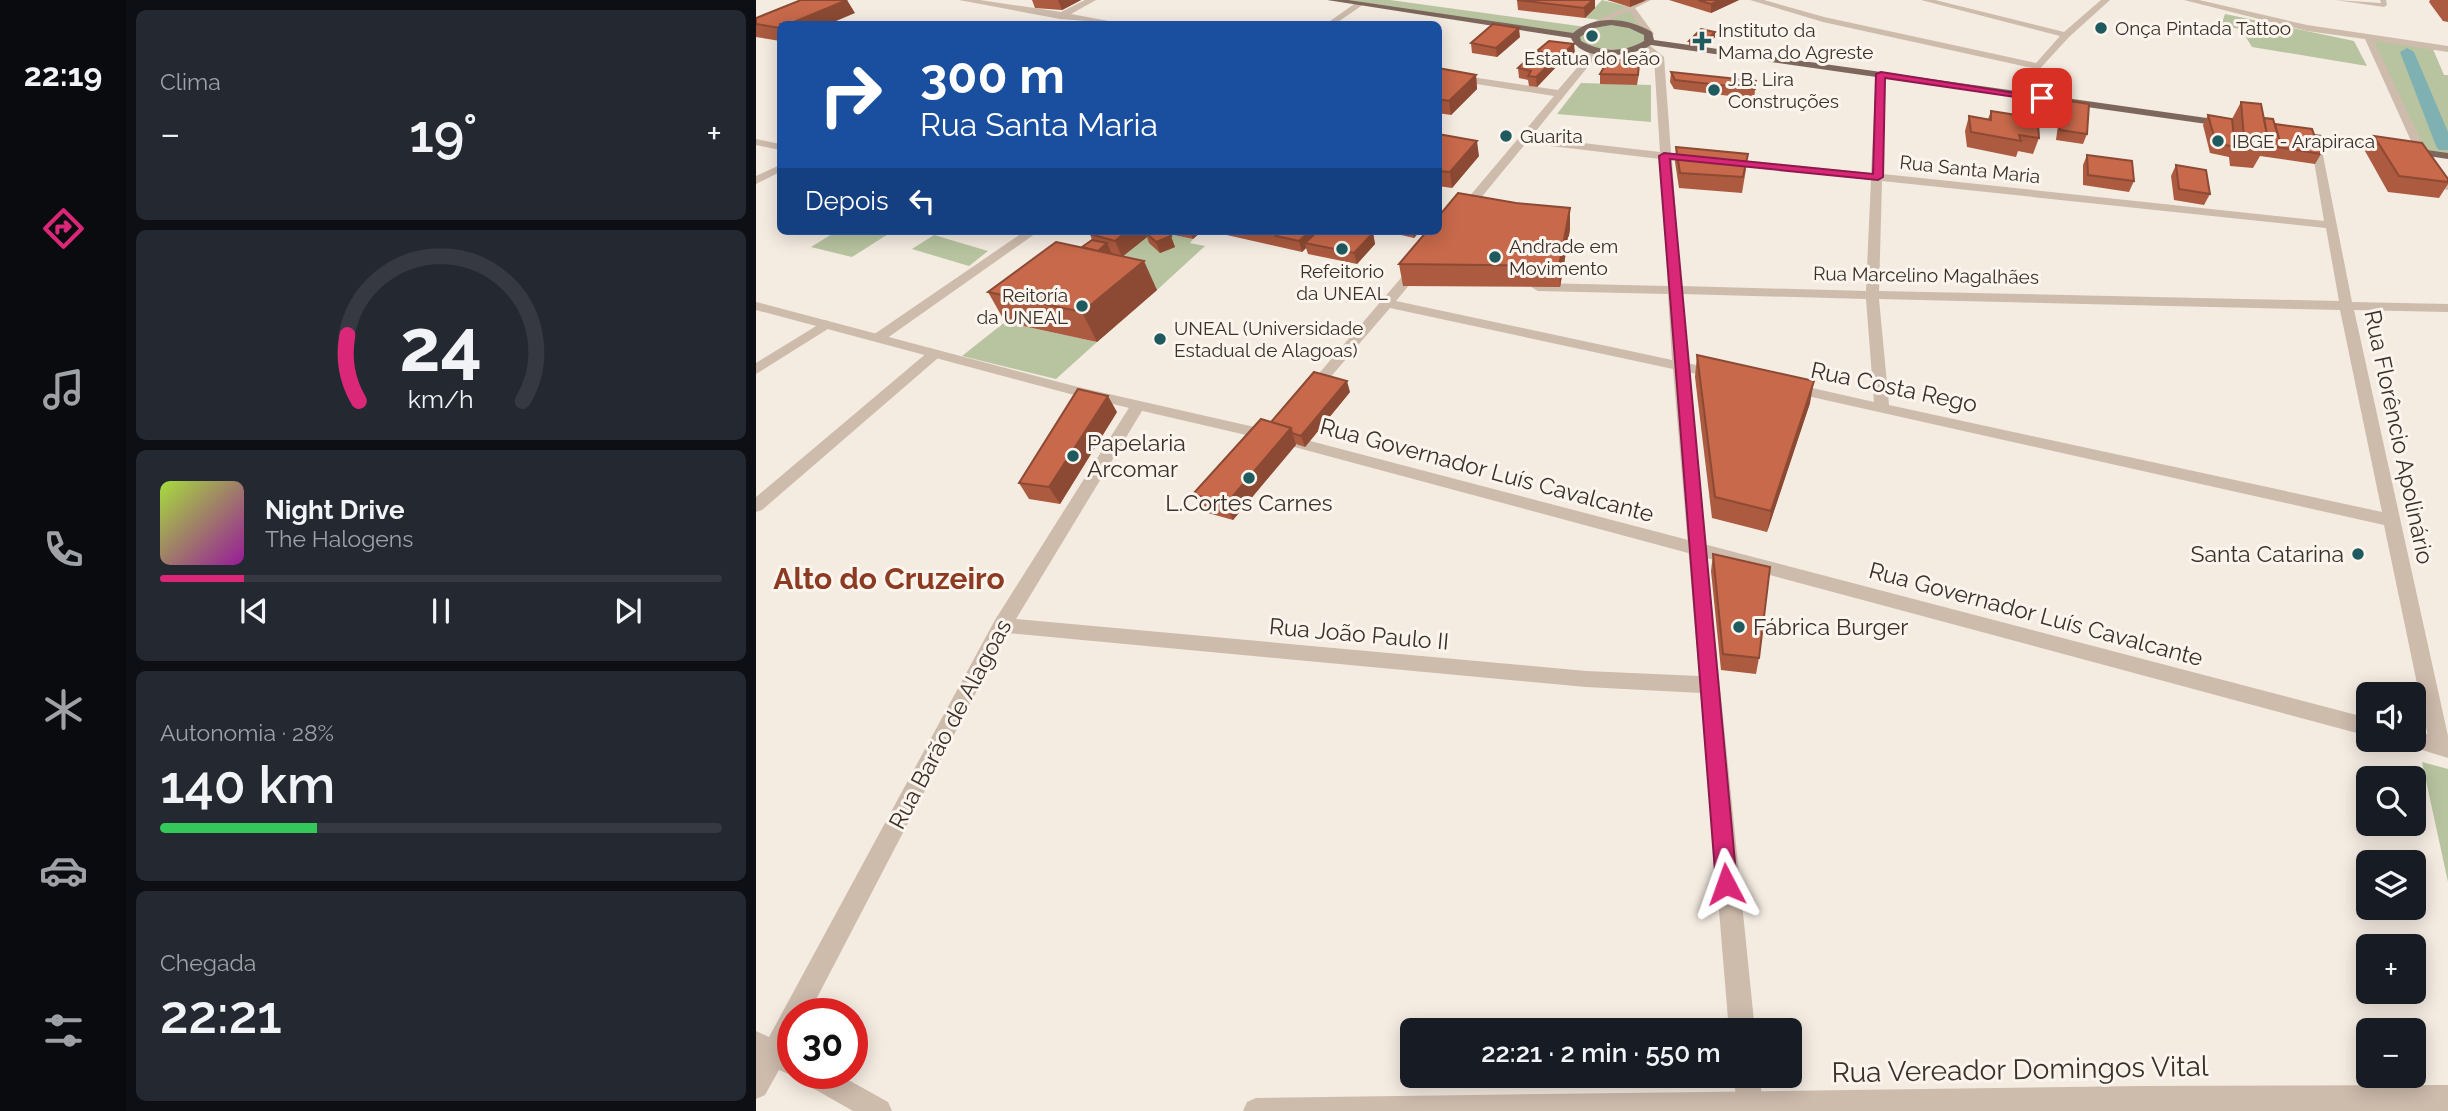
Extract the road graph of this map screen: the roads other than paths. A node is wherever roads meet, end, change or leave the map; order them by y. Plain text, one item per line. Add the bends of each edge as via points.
1 (963, 0) edge
2 (1092, 0) edge
3 (1331, 0) edge
4 (1385, 0) edge
5 (1647, 0) edge
6 (1754, 0) edge
7 (1925, 0) edge
8 (2106, 0) edge
9 (2188, 0) edge
10 (2338, 0) edge
11 (2383, 0) edge
12 (1360, 4) junction
13 (1625, 5) junction
14 (1062, 15) junction
15 (1051, 21) edge
16 (1101, 21) edge
17 (1335, 21) edge
18 (1588, 27) junction
19 (2066, 35) junction
20 (1575, 36) junction
21 (2370, 39) junction
22 (1651, 45) junction
23 (2448, 49) edge
24 (1596, 51) junction
25 (2036, 66) junction
26 (1881, 74) junction
27 (1442, 76) edge
28 (1562, 94) junction
29 (2014, 94) junction
30 (2233, 125) edge
31 (2288, 133) edge
32 (2315, 137) junction
33 (1521, 139) junction
34 (756, 142) edge
35 (777, 146) edge
36 (2421, 152) junction
37 (1664, 156) junction
38 (2448, 156) edge
39 (1691, 158) edge
40 (1704, 160) edge
41 (777, 170) edge
42 (1878, 177) junction
43 (756, 181) edge
44 (2448, 187) edge
45 (1453, 224) edge
46 (2332, 225) junction
47 (1026, 235) edge
48 (1427, 255) edge
49 (1520, 287) edge
50 (1675, 288) junction
51 (1872, 293) junction
52 (1386, 303) junction
53 (2346, 304) junction
54 (756, 306) edge
55 (2448, 307) edge
56 (826, 324) junction
57 (878, 338) junction
58 (933, 355) junction
59 (1680, 366) junction
60 (756, 369) edge
61 (1734, 377) edge
62 (1774, 385) edge
63 (1299, 405) edge
64 (1137, 406) junction
65 (1882, 407) junction
66 (756, 506) edge
67 (2391, 520) junction
68 (1699, 551) junction
69 (1002, 625) junction
70 (1711, 685) junction
71 (2356, 724) edge
72 (2426, 743) edge
73 (2444, 748) edge
74 (804, 998) edge
75 (1741, 1018) edge
76 (775, 1053) edge
77 (756, 1086) edge
78 (1748, 1088) edge
79 (840, 1089) edge
80 (2448, 1098) edge
81 (2146, 1105) edge
82 (1750, 1107) edge
83 (879, 1111) edge
84 (1256, 1111) edge

1 - 14 street
2 - 14 street
3 - 12 main road
4 - 18 main road
5 - 13 street
6 - 25 street
7 - 19 street
8 - 19 street
9 - 21 street
10 - 11 lane via 2384,5
12 - 17 street
12 - 20 main road
13 - 18 street
13 - 22 street
14 - 15 street
14 - 16 street
18 - 20 main road
18 - 22 main road via 1631,25
19 - 25 street
20 - 24 main road via 1577,42
21 - 23 street
21 - 36 street
22 - 24 main road via 1618,53
22 - 26 main road
22 - 37 street
24 - 28 street
25 - 29 street
26 - 29 main road
26 - 42 street
27 - 28 street
28 - 33 street
29 - 30 main road
31 - 32 main road
32 - 36 main road
32 - 46 street, Rua Florêncio Apolinário
33 - 37 street
33 - 45 street
34 - 35 street
36 - 38 main road
36 - 44 street
37 - 39 street
37 - 50 street
40 - 42 street, Rua Santa Maria
41 - 43 street
42 - 46 street, Rua Santa Maria
42 - 51 street
46 - 53 street, Rua Florêncio Apolinário
47 - 57 street
48 - 52 street via 1409,286
49 - 50 street, Rua Marcelino Magalhães
50 - 51 street, Rua Marcelino Magalhães
50 - 59 street
51 - 53 street, Rua Marcelino Magalhães
51 - 65 street
52 - 59 street
52 - 63 street
53 - 55 street, Rua Marcelino Magalhães
53 - 67 street, Rua Florêncio Apolinário
54 - 56 street, Rua Governador Luís Cavalcante
56 - 57 street, Rua Governador Luís Cavalcante
56 - 60 street
57 - 58 street, Rua Governador Luís Cavalcante
58 - 64 street, Rua Governador Luís Cavalcante
58 - 66 street
59 - 61 street
59 - 68 street
62 - 65 street, Rua Costa Rego
64 - 68 street, Rua Governador Luís Cavalcante via 1277,431
64 - 69 street, Rua Barão de Alagoas
65 - 67 street, Rua Costa Rego
67 - 73 street, Rua Florêncio Apolinário
68 - 70 street
68 - 71 street, Rua Governador Luís Cavalcante
69 - 70 street, Rua João Paulo II via 1586,679
69 - 74 street, Rua Barão de Alagoas
70 - 75 street
72 - 73 street
76 - 77 street
78 - 82 street
79 - 83 street
80 - 81 street, Rua Vereador Domingos Vital
81 - 82 street, Rua Vereador Domingos Vital
82 - 84 street, Rua Vereador Domingos Vital

